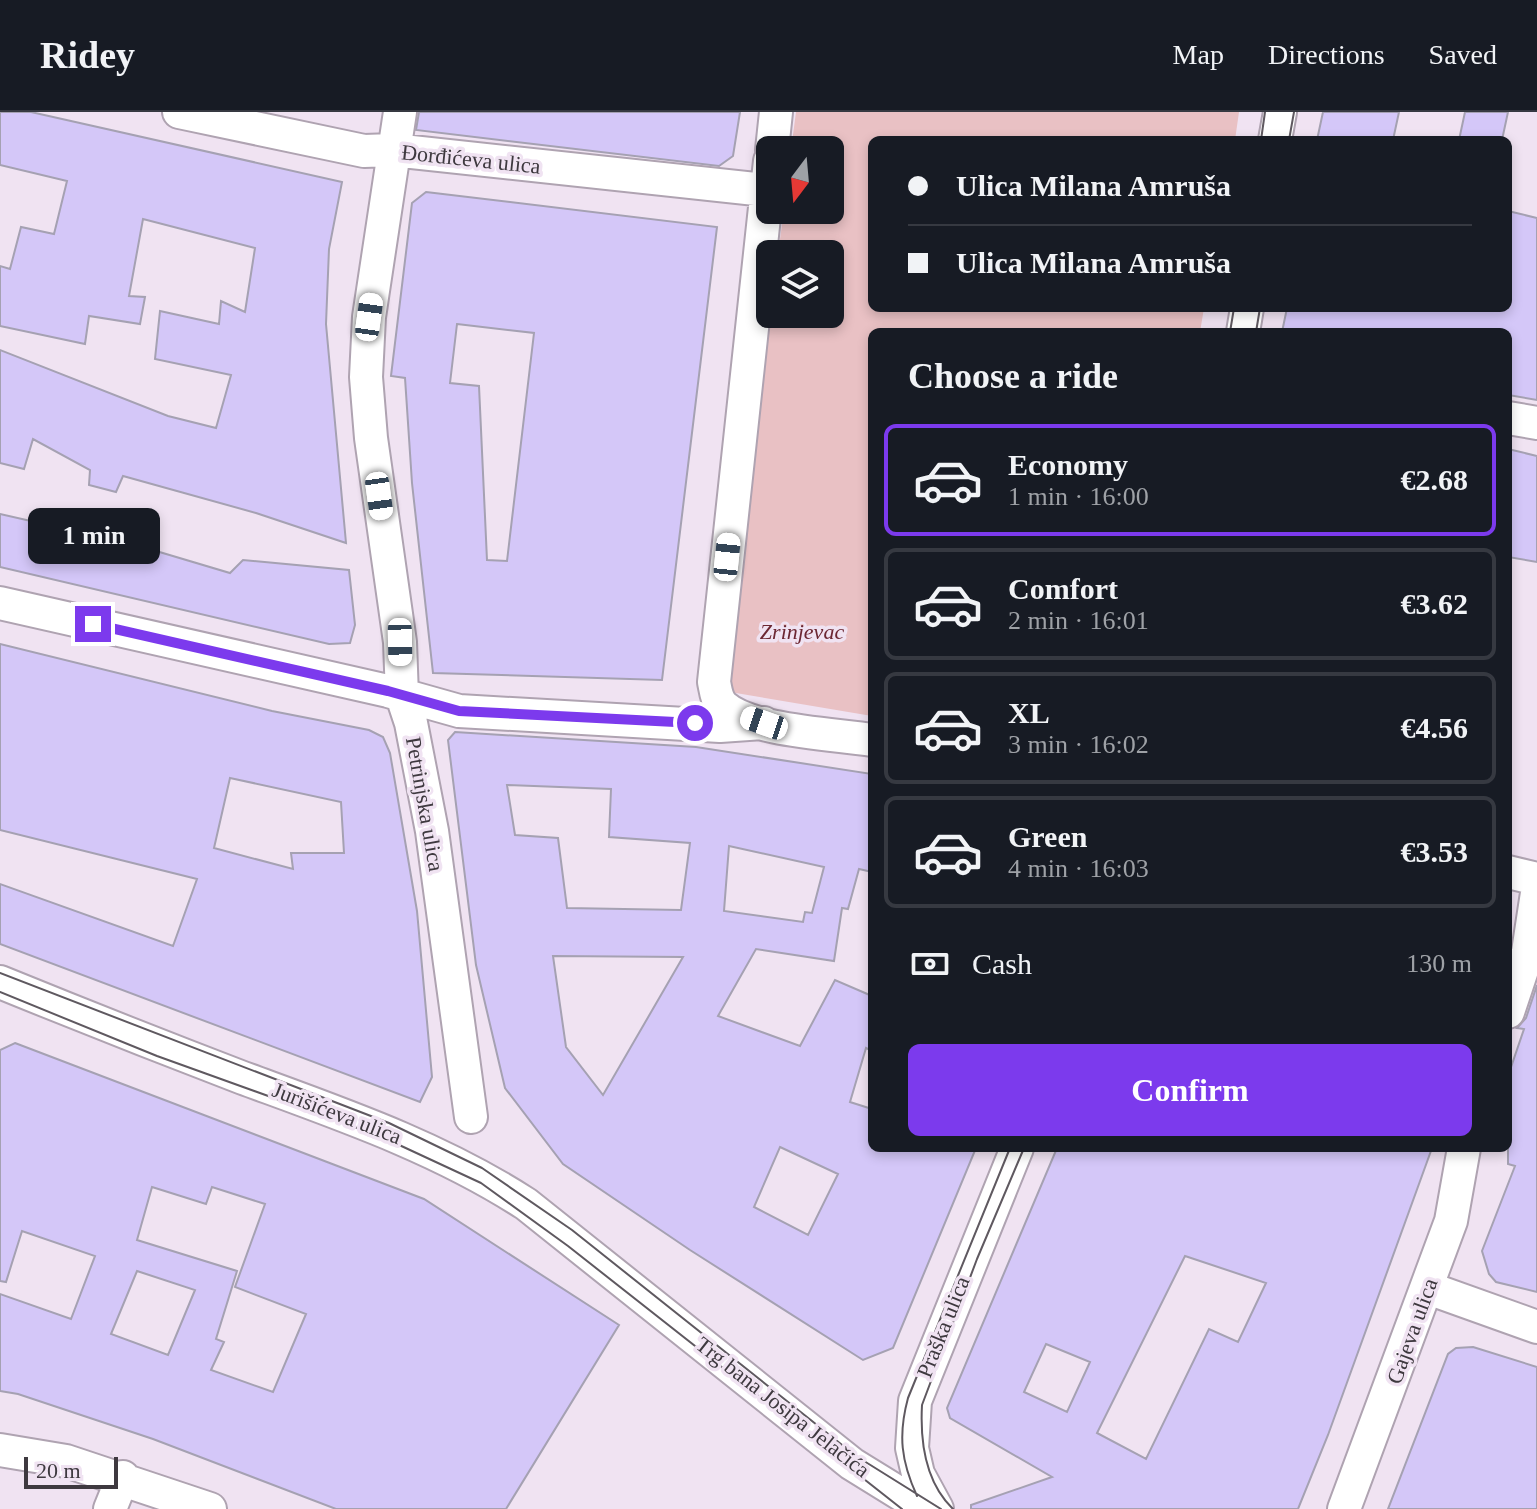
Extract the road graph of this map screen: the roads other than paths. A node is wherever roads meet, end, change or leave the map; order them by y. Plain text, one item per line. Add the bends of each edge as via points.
1 (179, 112) edge
2 (400, 112) edge
3 (776, 112) edge
4 (1280, 112) edge
5 (773, 136) edge
6 (1276, 136) edge
7 (393, 150) junction
8 (756, 175) edge
9 (763, 224) edge
10 (1512, 419) edge
11 (1537, 423) edge
12 (0, 603) edge
13 (402, 696) junction
14 (764, 723) junction
15 (868, 739) edge
16 (1512, 873) edge
17 (1537, 879) edge
18 (1537, 893) edge
19 (0, 982) edge
20 (1512, 1000) edge
21 (471, 1117) dead end
22 (1015, 1152) edge
23 (1463, 1152) edge
24 (1428, 1288) junction
25 (645, 1297) joint
26 (1537, 1327) edge
27 (0, 1450) edge
28 (123, 1477) junction
29 (110, 1509) edge
30 (210, 1509) edge
31 (925, 1509) edge
32 (937, 1509) edge
33 (1344, 1509) edge

1 - 7 street, Đorđićeva ulica via 341,147
2 - 7 street, Petrinjska ulica
3 - 5 street
4 - 6 street
7 - 8 street, Đorđićeva ulica
7 - 13 street, Petrinjska ulica via 366,365
9 - 14 street via 714,682 722,705
10 - 11 street
12 - 13 street
13 - 14 street via 459,711 720,726
13 - 21 street, Petrinjska ulica via 432,831
14 - 15 street
16 - 17 street
18 - 20 street via 1528,952
19 - 25 street, Jurišićeva ulica via 458,1162 526,1204
22 - 32 street, Praška ulica via 915,1401 912,1448 918,1474
23 - 24 street, Gajeva ulica via 1451,1221
24 - 26 street
24 - 33 street, Gajeva ulica
25 - 31 street, Trg bana Josipa Jelačića via 852,1464
27 - 28 street
28 - 29 street
28 - 30 street

